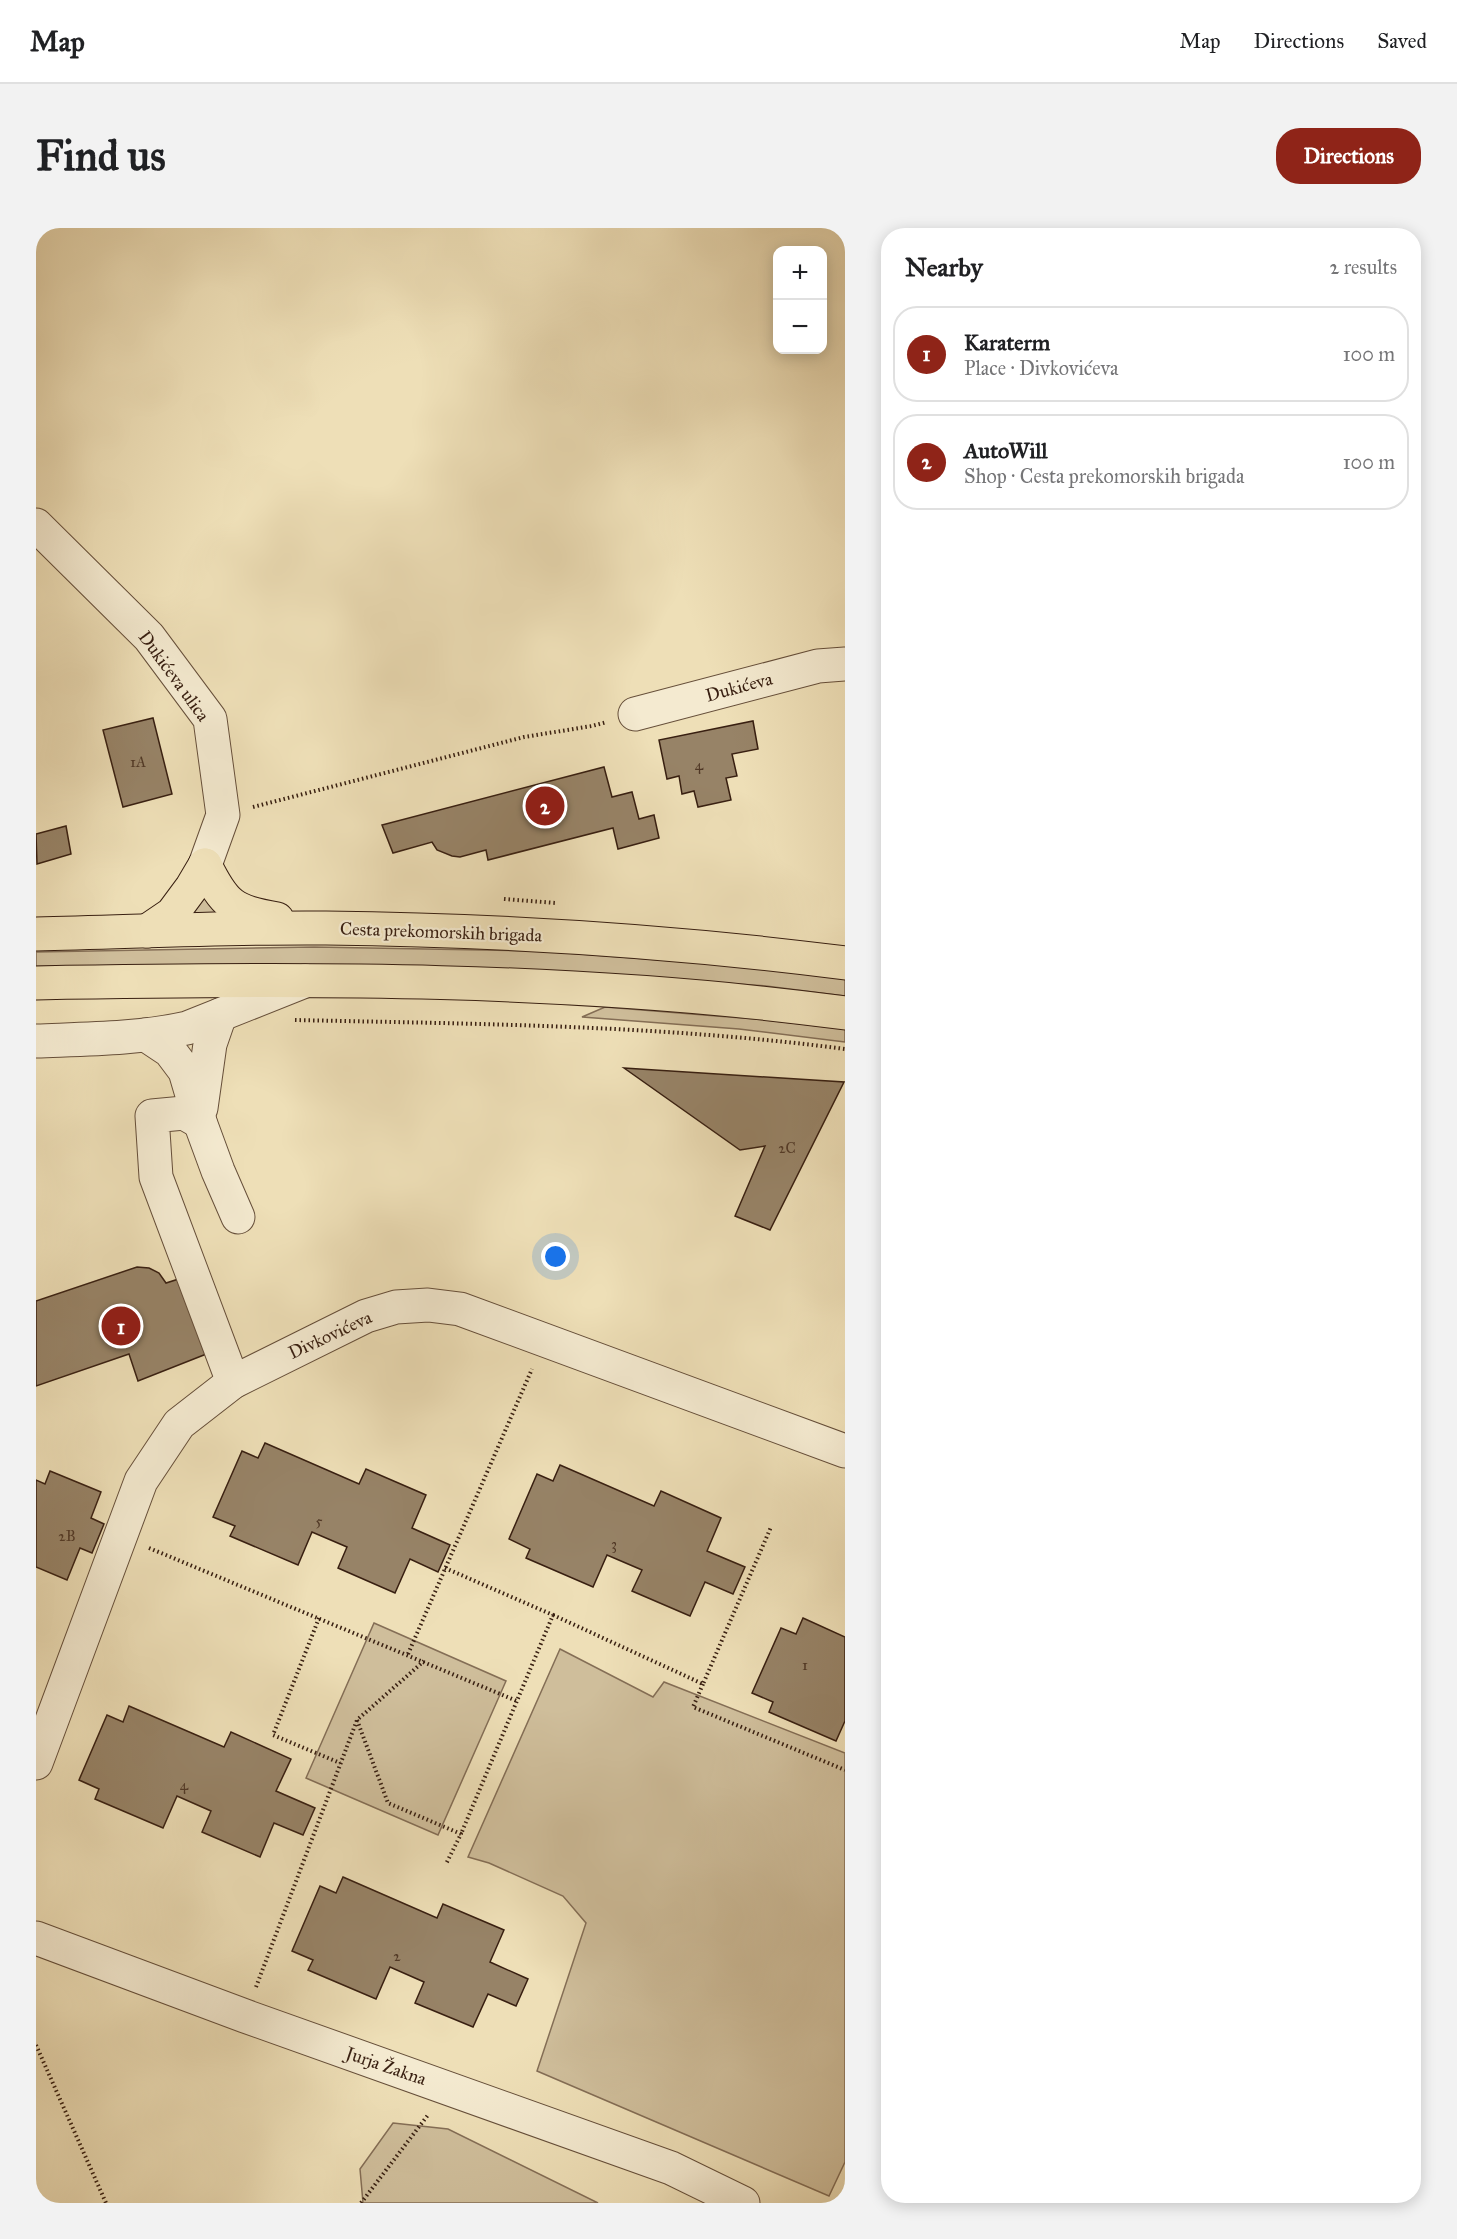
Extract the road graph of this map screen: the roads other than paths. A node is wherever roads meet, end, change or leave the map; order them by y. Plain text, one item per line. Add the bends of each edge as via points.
1 (36, 525) edge
2 (845, 664) edge
3 (635, 714) road end
4 (205, 865) junction
5 (325, 928) junction
6 (147, 932) junction
7 (36, 934) edge
8 (845, 963) edge
9 (305, 981) junction
10 (36, 983) edge
11 (845, 1013) edge
12 (220, 1015) junction
13 (146, 1035) junction
14 (36, 1041) edge
15 (200, 1122) junction
16 (238, 1217) dead end
17 (233, 1382) junction
18 (845, 1451) edge
19 (36, 1763) edge
20 (36, 1938) edge
21 (738, 2202) edge

1 - 4 street, Dukićeva ulica via 149,637 210,719 223,815
2 - 3 street, Dukićeva via 818,666
4 - 5 main road via 216,888 228,902 246,913
4 - 6 main road via 172,914
5 - 6 main road, Cesta prekomorskih brigada
5 - 8 main road, Cesta prekomorskih brigada via 671,943
6 - 7 main road, Cesta prekomorskih brigada
9 - 10 main road
9 - 11 main road via 628,991
9 - 12 street
12 - 13 street via 187,1028
12 - 15 street via 210,1044
13 - 14 street
13 - 15 street via 170,1051 185,1071
15 - 16 street
15 - 17 street via 184,1113 152,1116 156,1177
17 - 18 street, Divkovićeva via 366,1316 396,1307 428,1305 460,1309
17 - 19 street, Divkovićeva via 179,1424 141,1481
20 - 21 street, Jurja Žakna via 671,2168

